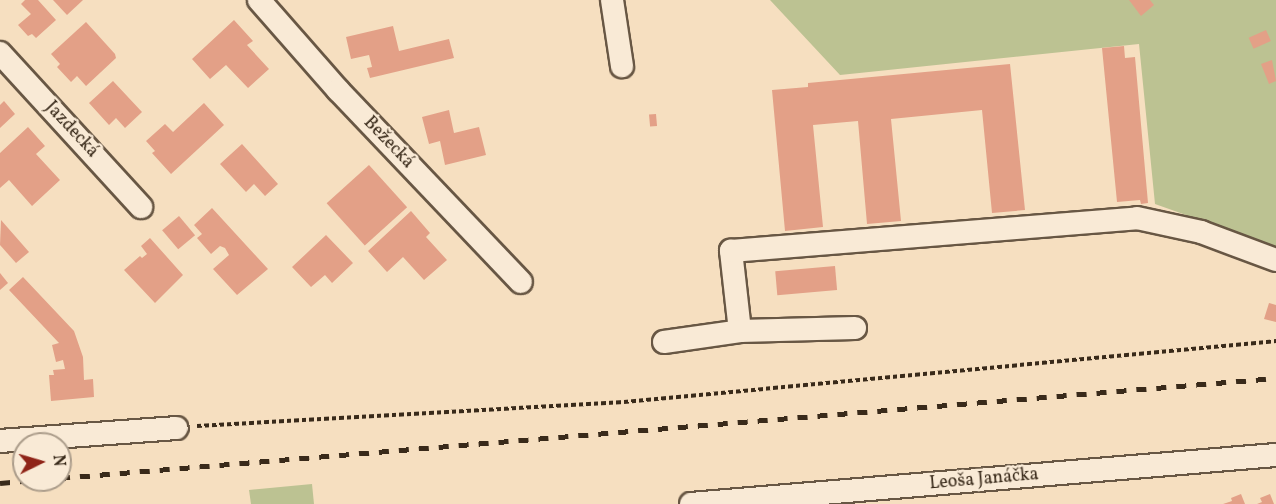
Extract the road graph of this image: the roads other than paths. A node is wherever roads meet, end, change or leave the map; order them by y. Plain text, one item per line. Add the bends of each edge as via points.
1 (259, 0) edge
2 (612, 0) edge
3 (0, 53) edge
4 (622, 66) dead end
5 (141, 207) dead end
6 (1276, 260) edge
7 (521, 282) dead end
8 (855, 328) dead end
9 (740, 331) junction
10 (664, 342) dead end
11 (177, 428) road end
12 (0, 441) edge
13 (1276, 455) edge
14 (691, 504) edge

1 - 7 street, Bežecká via 338,90
2 - 4 street
3 - 5 street, Jazdecká
6 - 9 street via 1201,232 1137,218 731,251
8 - 9 street
9 - 10 street
11 - 12 street
13 - 14 street, Leoša Janáčka

